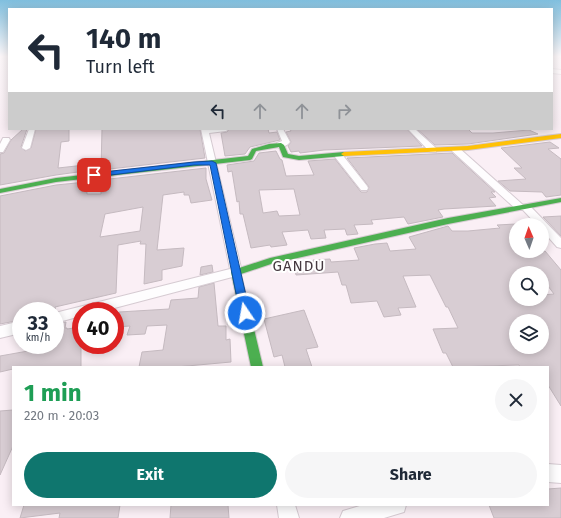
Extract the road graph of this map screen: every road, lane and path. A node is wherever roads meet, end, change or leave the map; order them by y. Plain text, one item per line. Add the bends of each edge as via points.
1 (32, 130) edge
2 (204, 130) edge
3 (280, 130) edge
4 (412, 130) edge
5 (561, 136) edge
6 (6, 140) dead end
7 (280, 145) junction
8 (26, 148) dead end
9 (455, 149) junction
10 (0, 150) edge
11 (433, 150) junction
12 (338, 154) junction
13 (212, 163) junction
14 (364, 188) dead end
15 (0, 191) edge
16 (561, 200) edge
17 (523, 207) junction
18 (561, 244) edge
19 (236, 272) junction
20 (118, 302) edge
21 (12, 329) edge
22 (0, 332) edge
23 (257, 366) edge
24 (549, 473) edge
25 (561, 474) edge
26 (286, 506) edge
27 (393, 506) edge
28 (289, 518) edge
29 (350, 518) edge

1 - 8 street
2 - 13 street
3 - 7 street via 286,142
4 - 11 street
5 - 9 street
6 - 10 street
7 - 12 street via 285,156 290,158
7 - 13 street via 258,148 250,158
9 - 11 street
9 - 17 street
11 - 12 street
12 - 14 street
13 - 15 street via 56,180
13 - 19 street
16 - 17 street
17 - 18 street
17 - 19 street via 448,220 270,261
19 - 20 street
19 - 23 street
21 - 22 street
24 - 25 street
26 - 28 street
27 - 29 street

